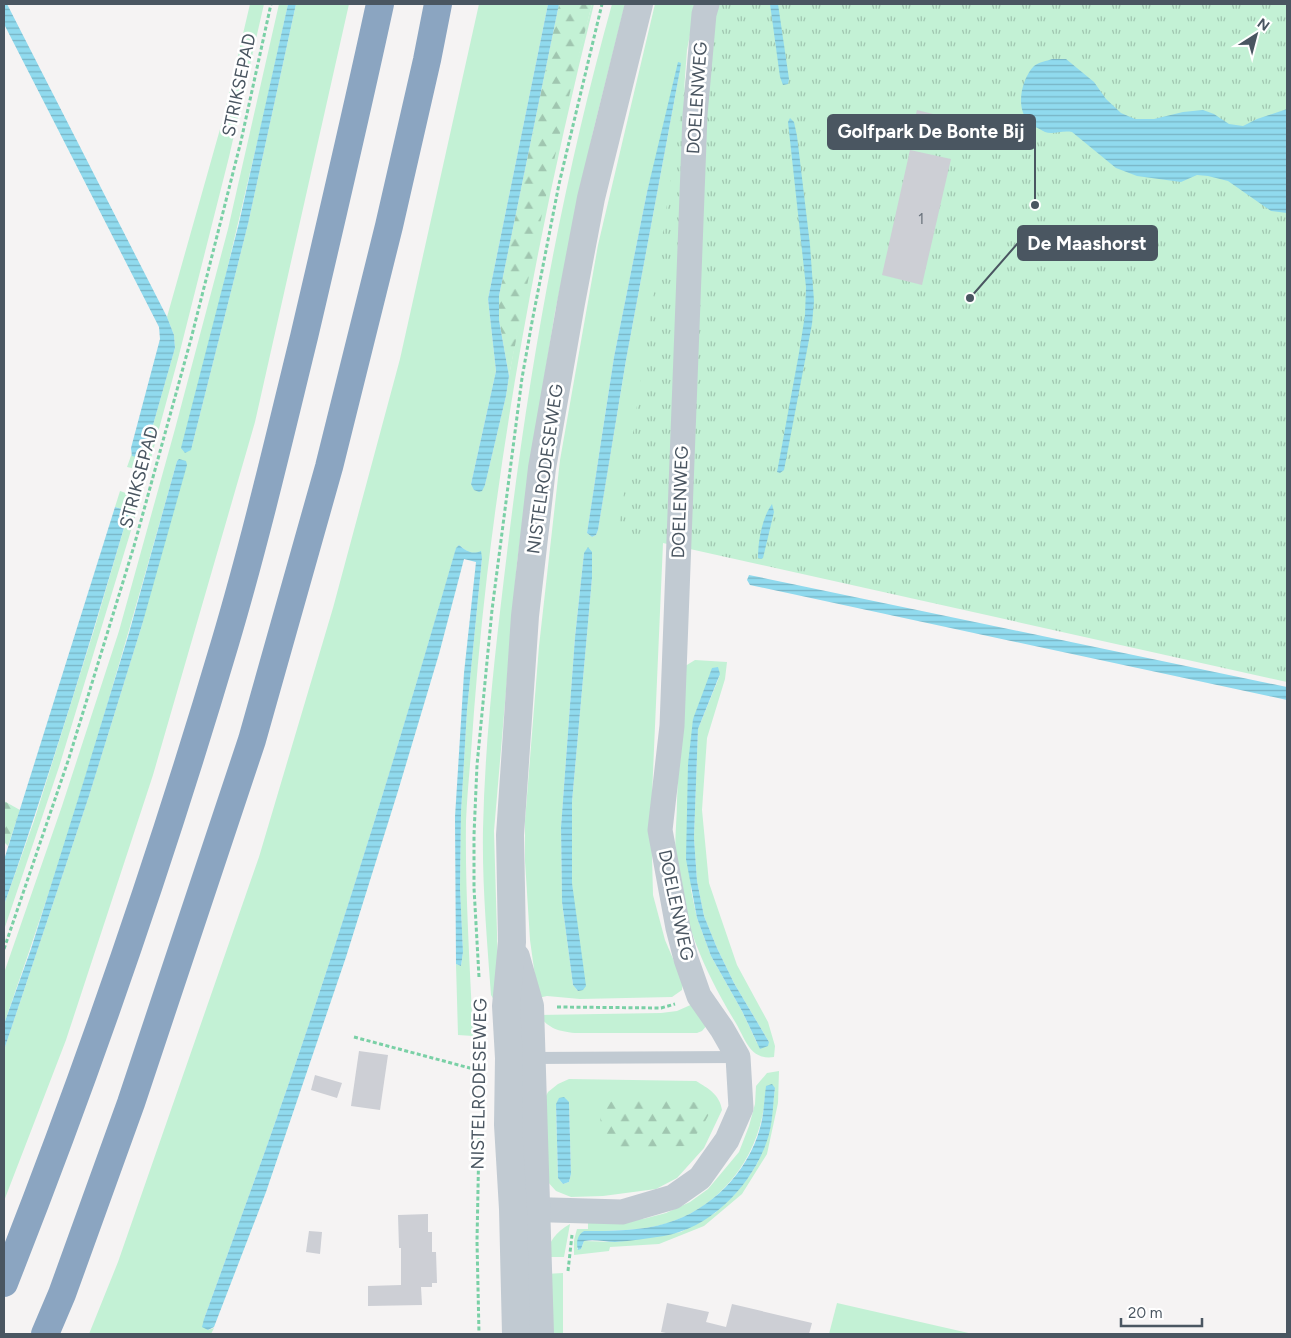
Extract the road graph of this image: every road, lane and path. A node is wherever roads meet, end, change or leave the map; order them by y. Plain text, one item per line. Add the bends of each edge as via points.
1 (271, 4) edge
2 (380, 4) edge
3 (438, 4) edge
4 (639, 4) edge
5 (707, 4) edge
6 (474, 835) dead end
7 (512, 942) junction
8 (4, 949) edge
9 (479, 978) dead end
10 (700, 996) junction
11 (530, 1006) junction
12 (354, 1037) dead end
13 (738, 1057) junction
14 (520, 1058) junction
15 (481, 1062) dead end
16 (481, 1071) junction
17 (481, 1079) dead end
18 (479, 1130) dead end
19 (525, 1210) junction
20 (578, 1211) junction
21 (568, 1278) dead end
22 (4, 1283) edge
23 (45, 1334) edge
24 (479, 1334) edge
25 (516, 1334) edge
26 (540, 1334) edge

1 - 8 path, STRIKSEPAD via 218,235 134,546 69,758
2 - 22 highway via 356,120 280,437 226,640 164,842 85,1070
3 - 23 highway via 389,226 329,467 252,740 131,1103
4 - 7 street, NISTELRODESEWEG via 591,198 542,468 525,616 510,835
5 - 10 street, DOELENWEG via 695,115 672,726 660,830 678,928
6 - 9 path, NISTELRODESEWEG
7 - 11 street, NISTELRODESEWEG
7 - 14 street, NISTELRODESEWEG via 506,1006
10 - 11 path via 661,1008
10 - 13 street, DOELENWEG
11 - 14 street, NISTELRODESEWEG
12 - 16 path
13 - 14 lane
13 - 20 street, DOELENWEG via 741,1108 727,1140 700,1178 673,1197 622,1212
14 - 19 street, NISTELRODESEWEG via 508,1125
15 - 16 path, NISTELRODESEWEG
16 - 17 path, NISTELRODESEWEG
18 - 24 path, NISTELRODESEWEG
19 - 20 street, DOELENWEG
19 - 25 street, NISTELRODESEWEG
19 - 26 street, NISTELRODESEWEG
20 - 21 path via 570,1242

